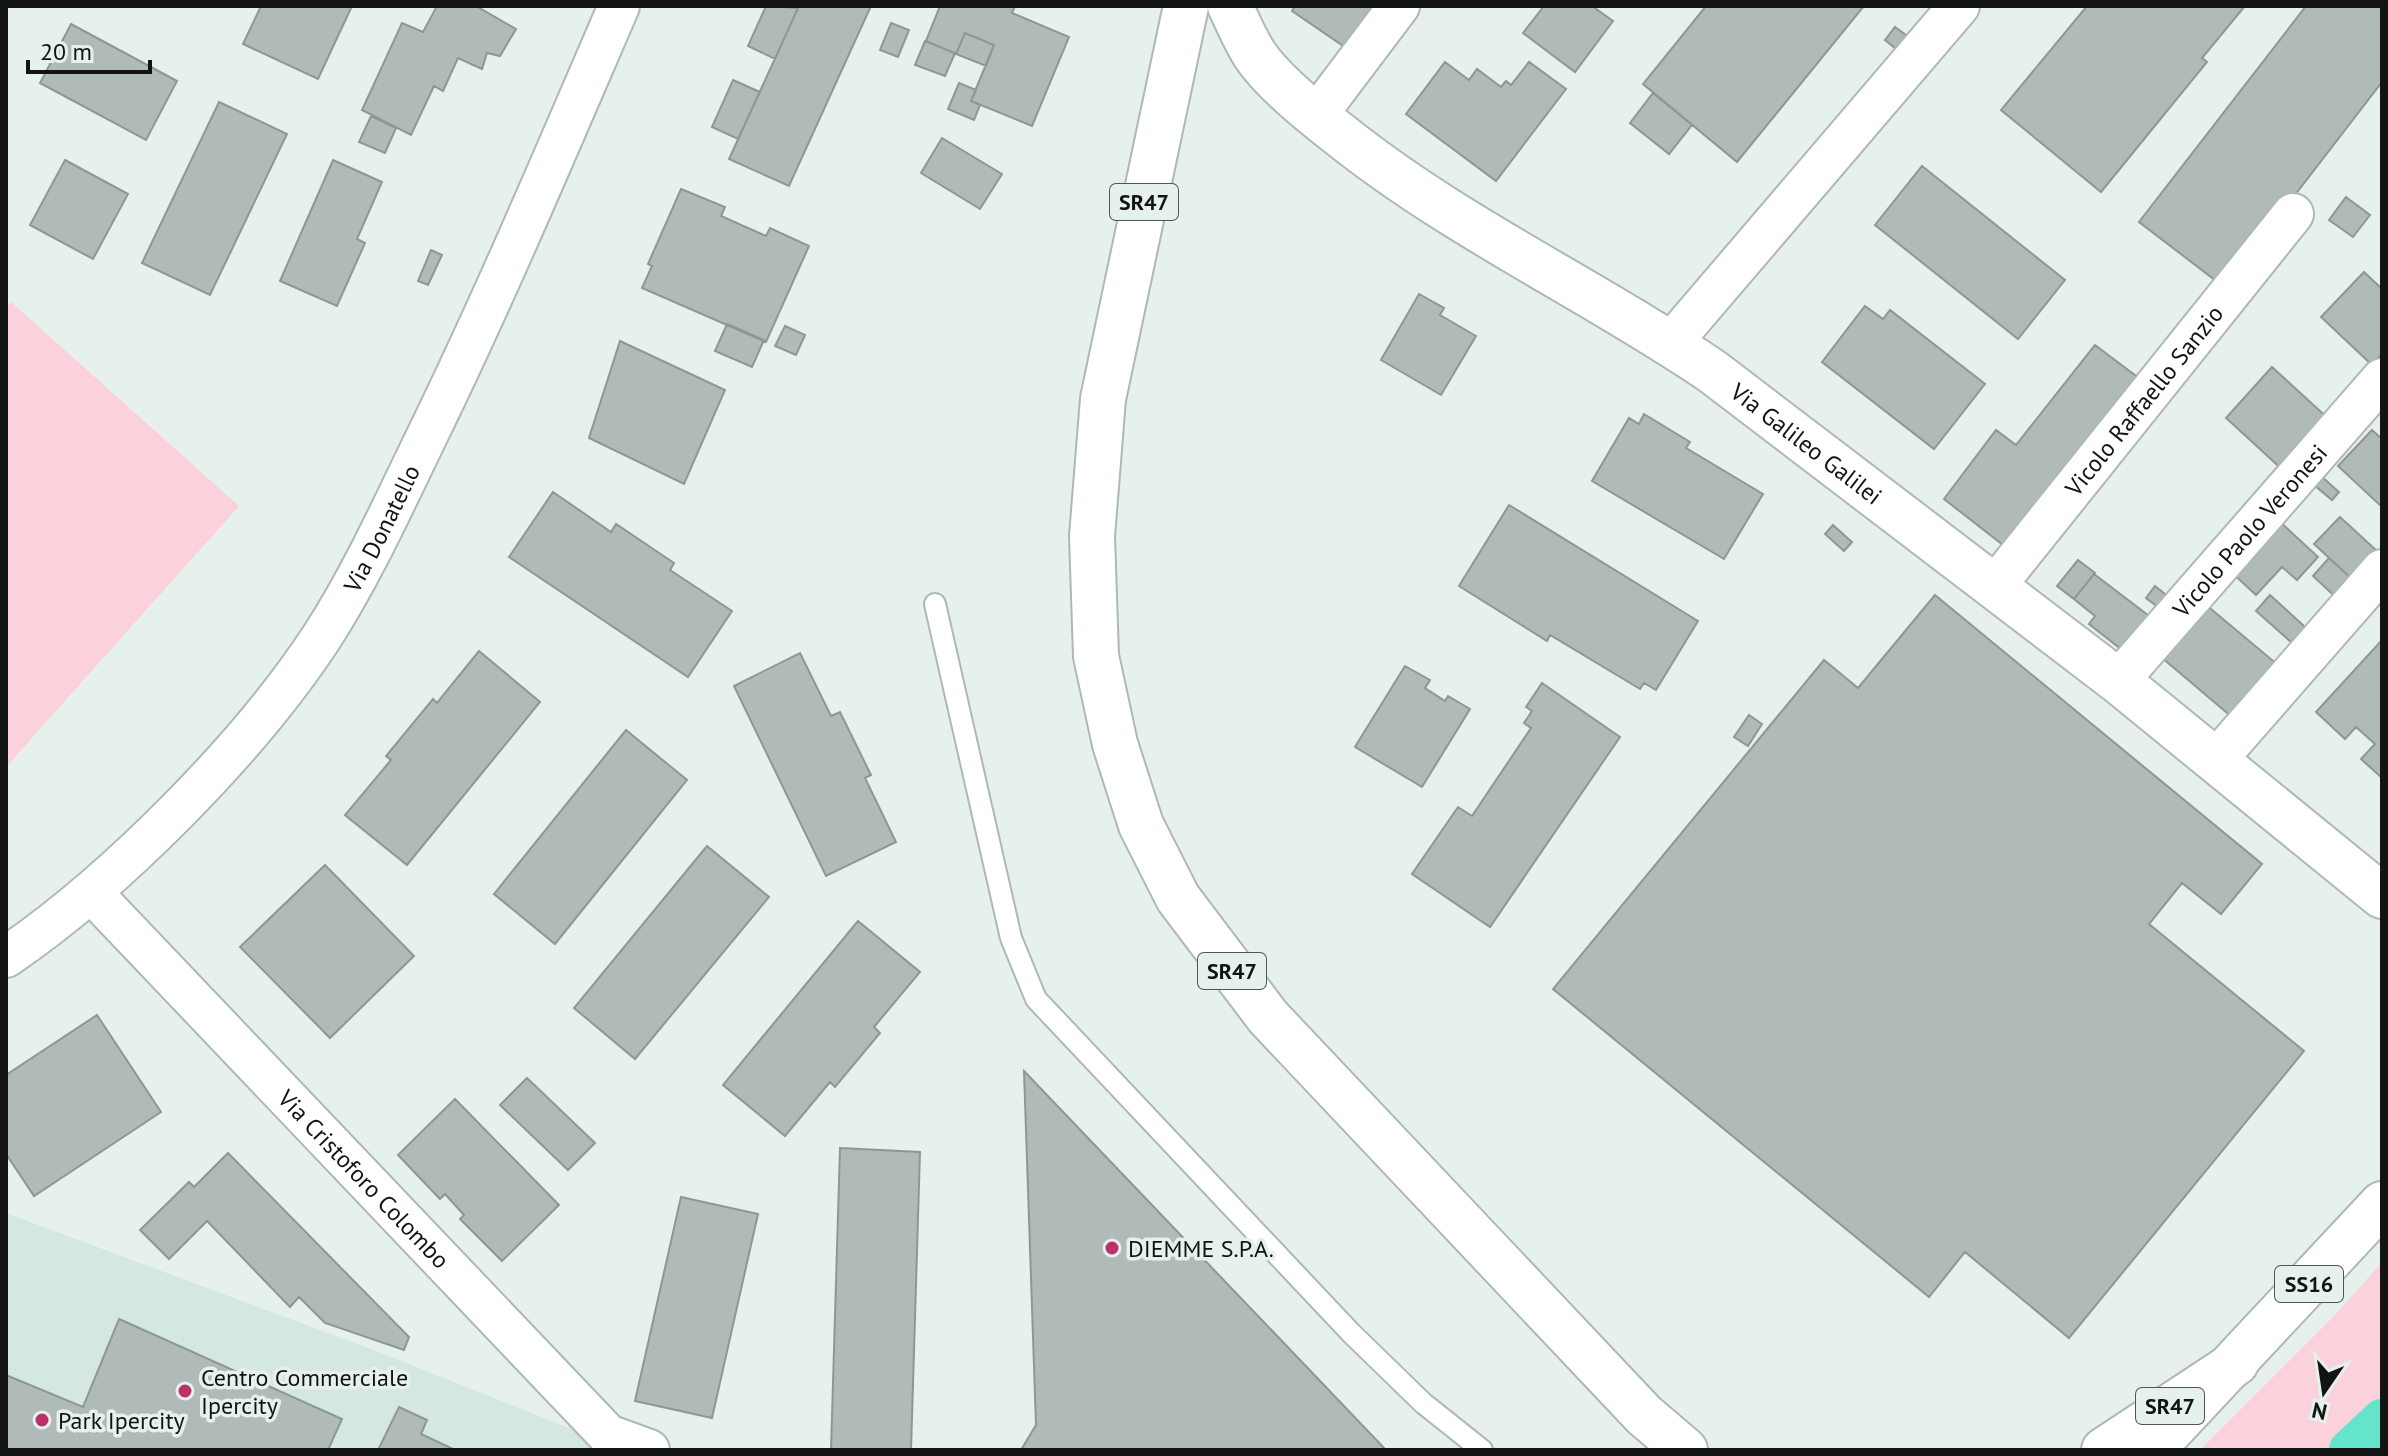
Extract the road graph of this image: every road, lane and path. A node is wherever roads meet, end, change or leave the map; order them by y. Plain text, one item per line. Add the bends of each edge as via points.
1 (619, 6) edge
2 (1186, 6) edge
3 (1230, 6) edge
4 (1399, 6) edge
5 (1959, 6) edge
6 (1316, 116) junction
7 (2293, 214) dead end
8 (1671, 343) junction
9 (2382, 379) edge
10 (2382, 570) edge
11 (1995, 586) junction
12 (935, 604) dead end
13 (2118, 681) junction
14 (2216, 760) junction
15 (91, 892) junction
16 (2382, 896) edge
17 (6, 957) edge
18 (2382, 1204) edge
19 (2236, 1363) junction
20 (1655, 1432) edge
21 (649, 1450) edge
22 (1482, 1450) edge
23 (1685, 1450) edge
24 (2104, 1450) edge
25 (2152, 1450) edge

1 - 15 street, Via Donatello via 473,341 365,563 274,703 185,801
2 - 20 main road, SR47 via 1103,399 1092,536 1096,656 1115,744 1141,825 1178,898 1268,1017
3 - 6 main road, Via Galileo Galilei via 1256,56
4 - 6 street
5 - 8 street
6 - 8 main road, Via Galileo Galilei via 1447,212
7 - 11 street, Vicolo Raffaello Sanzio
8 - 11 main road, Via Galileo Galilei
9 - 13 street, Vicolo Paolo Veronesi
10 - 14 street
11 - 13 main road, Via Galileo Galilei
12 - 22 lane via 1011,938 1036,999 1351,1333 1423,1403
13 - 14 main road, Via Galileo Galilei
14 - 16 main road, Via Galileo Galilei
15 - 17 street, Via Donatello
15 - 21 street, Via Cristoforo Colombo via 608,1435
18 - 19 main road, SS16
19 - 24 main road, SR47
19 - 25 main road, SS16
20 - 23 main road, SR47

